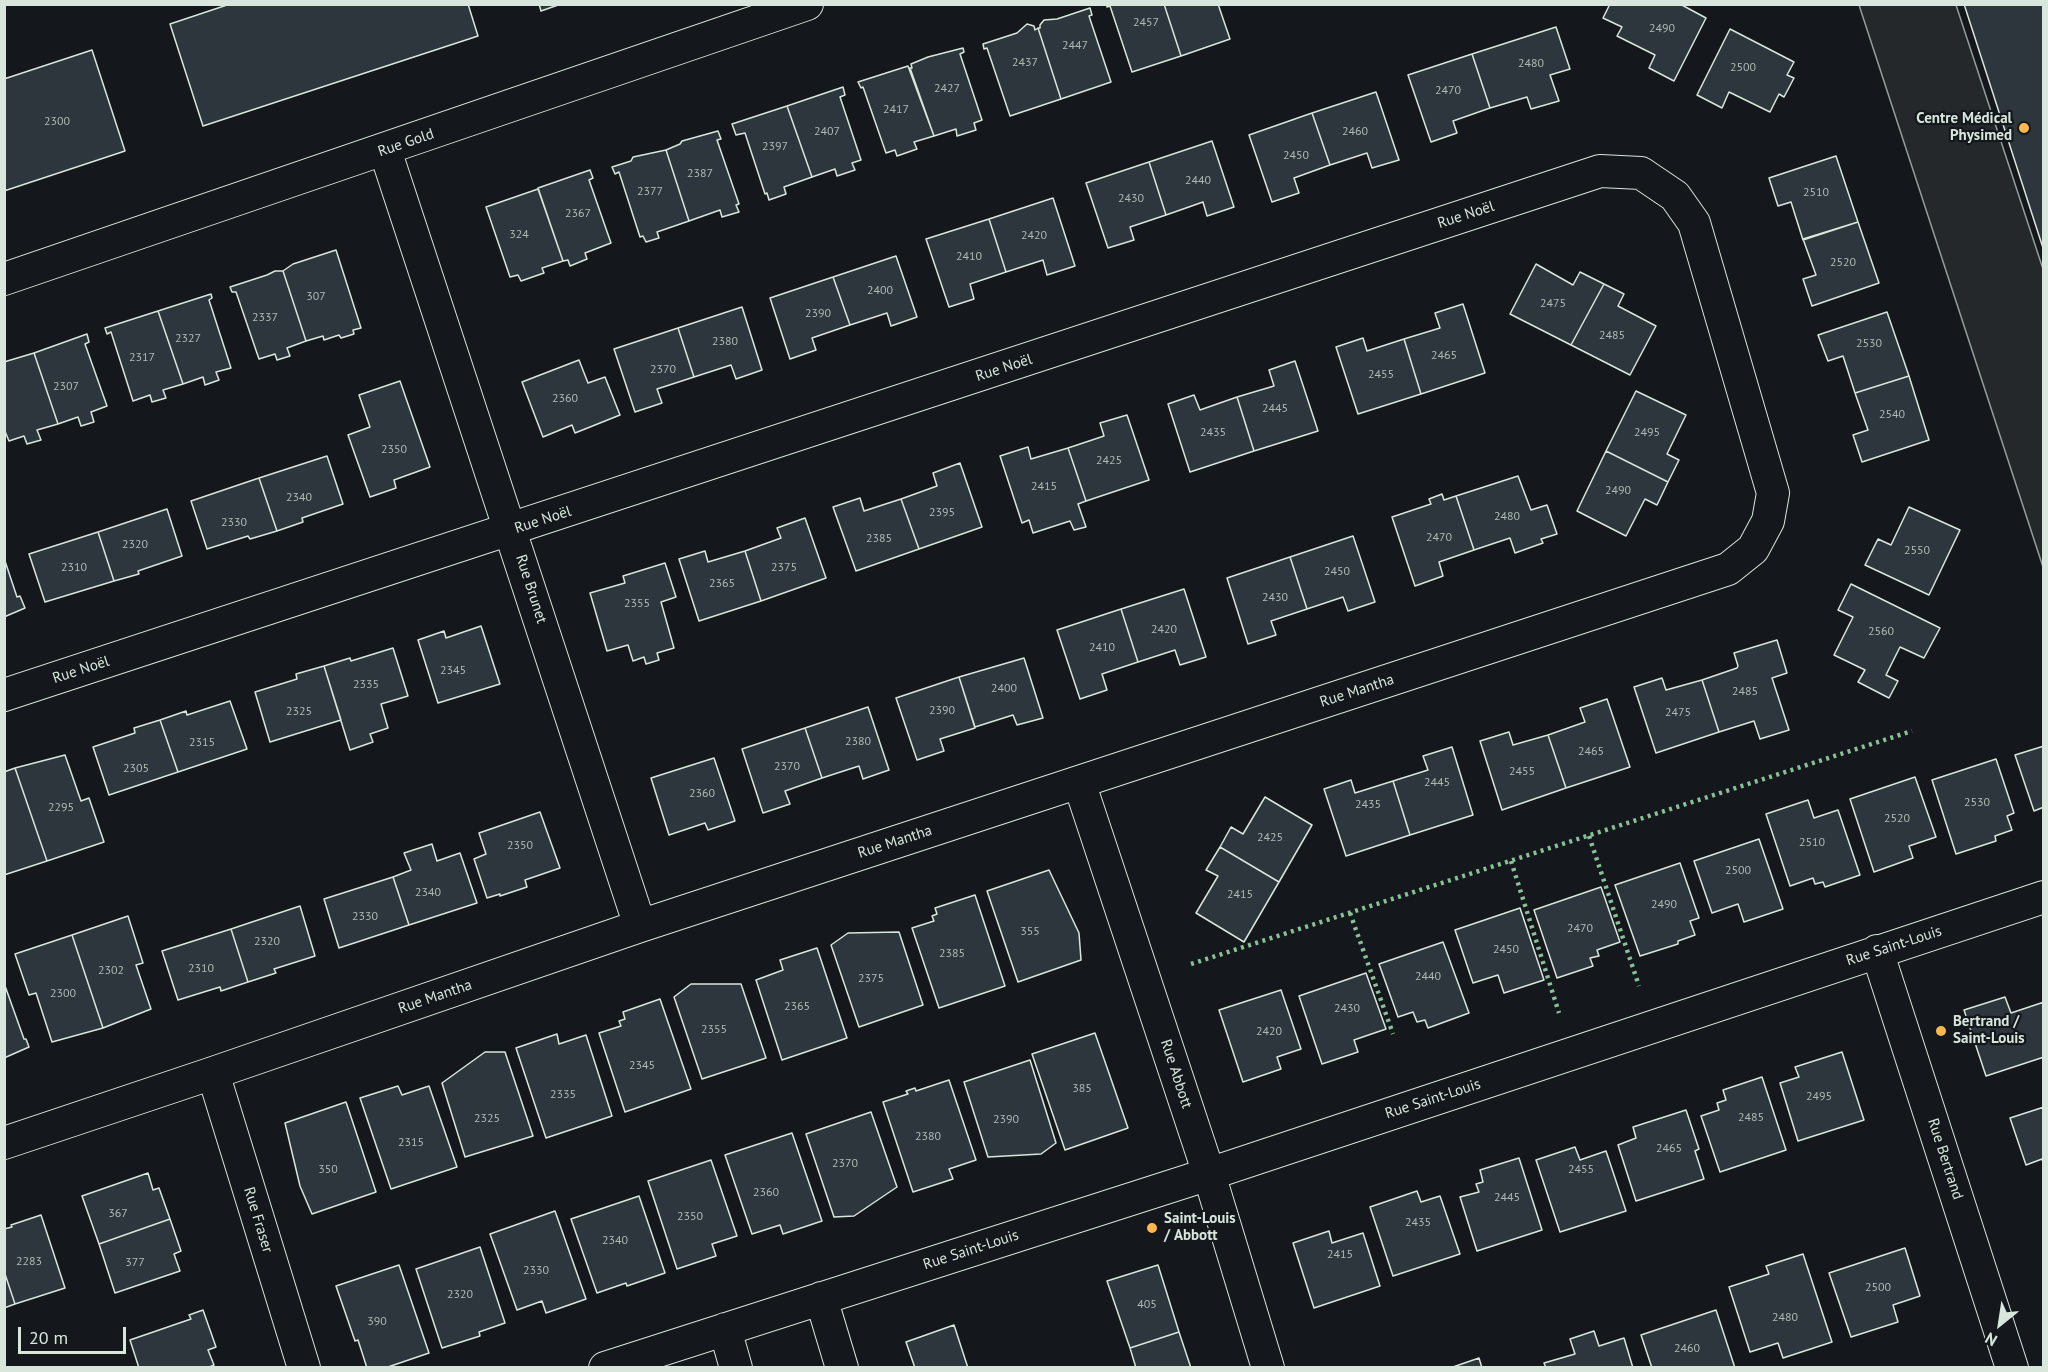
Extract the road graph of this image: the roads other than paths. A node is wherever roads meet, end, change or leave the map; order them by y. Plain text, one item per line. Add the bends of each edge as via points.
1 (807, 4) edge
2 (386, 150) junction
3 (4, 279) edge
4 (1768, 521) joint
5 (511, 530) junction
6 (4, 695) edge
7 (1079, 782) junction
8 (2043, 897) edge
9 (640, 926) junction
10 (1877, 951) junction
11 (213, 1073) junction
12 (4, 1143) edge
13 (1209, 1174) junction
14 (821, 1298) junction
15 (725, 1329) junction
16 (2011, 1367) edge
17 (304, 1368) edge
18 (605, 1368) edge
19 (736, 1368) edge
20 (842, 1368) edge
21 (1268, 1368) edge

1 - 2 street, Rue Gold
2 - 3 street, Rue Gold
2 - 5 street, Rue Brunet
4 - 5 street, Rue Noël via 1773,493 1694,224 1676,196 1641,173 1600,171
4 - 7 street, Rue Mantha via 1753,549 1728,569
5 - 6 street, Rue Noël
5 - 9 street, Rue Brunet
7 - 9 street, Rue Mantha
7 - 13 street, Rue Abbott
8 - 10 street, Rue Saint-Louis
9 - 11 street, Rue Mantha
10 - 13 street, Rue Saint-Louis
10 - 16 street, Rue Bertrand
11 - 12 street, Rue Mantha
11 - 17 street, Rue Fraser
13 - 14 street, Rue Saint-Louis
13 - 21 street, Rue Abbott
14 - 15 street, Rue Saint-Louis
14 - 20 street
15 - 18 street, Rue Saint-Louis
15 - 19 street

